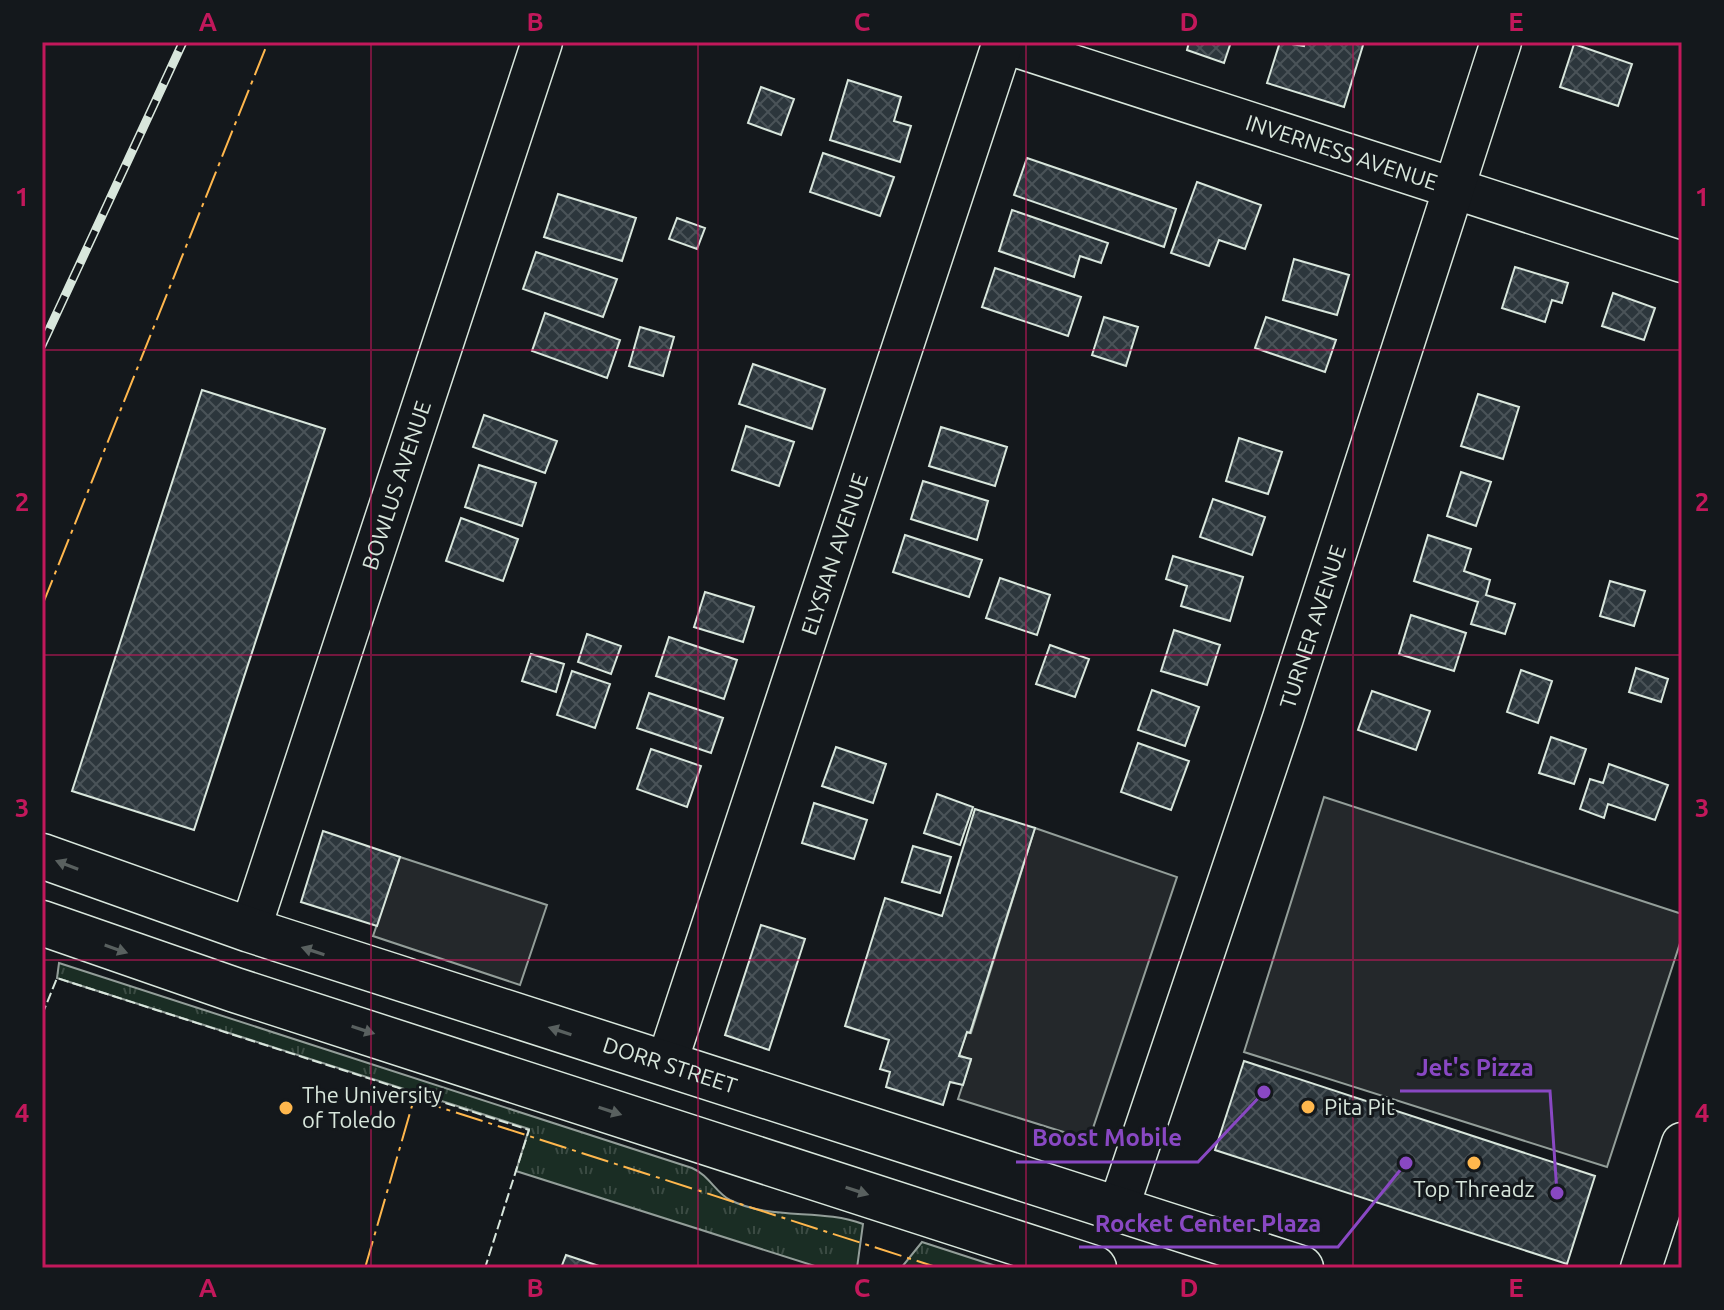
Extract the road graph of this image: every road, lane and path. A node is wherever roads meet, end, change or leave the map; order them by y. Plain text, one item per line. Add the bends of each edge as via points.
1 (542, 42) edge
2 (1003, 42) edge
3 (1501, 42) edge
4 (1453, 189) junction
5 (1682, 262) edge
6 (42, 856) edge
7 (42, 923) edge
8 (250, 930) junction
9 (666, 1065) junction
10 (1682, 1143) edge
11 (743, 1154) junction
12 (1118, 1209) junction
13 (1094, 1268) edge
14 (1301, 1268) edge
15 (1641, 1268) edge

1 - 8 street, BOWLUS AVENUE
2 - 4 street, INVERNESS AVENUE
2 - 9 street, ELYSIAN AVENUE
3 - 4 street, TURNER AVENUE
4 - 5 street, INVERNESS AVENUE
4 - 12 street, TURNER AVENUE
8 -> 6 main road, DORR STREET
7 -> 11 main road
9 -> 8 main road, DORR STREET
9 - 12 main road, DORR STREET
10 - 15 street
11 - 12 main road via 752,1128 764,1123 915,1166
11 -> 13 main road
12 - 14 main road, DORR STREET

